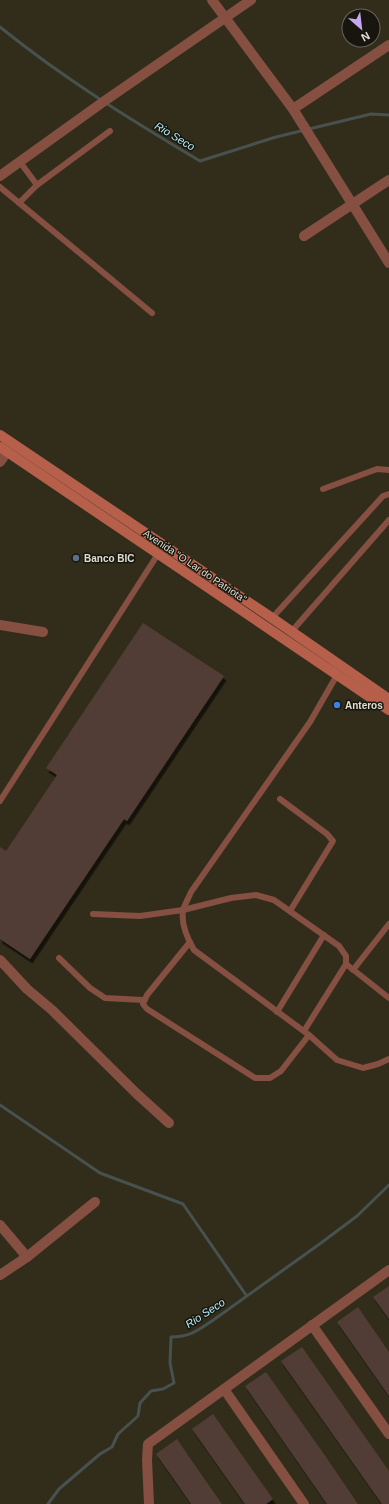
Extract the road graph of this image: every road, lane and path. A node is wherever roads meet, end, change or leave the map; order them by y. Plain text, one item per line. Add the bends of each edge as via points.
1 (212, 0) edge
2 (252, 0) edge
3 (226, 17) junction
4 (389, 45) edge
5 (292, 109) junction
6 (110, 131) dead end
7 (20, 162) junction
8 (0, 176) edge
9 (389, 180) edge
10 (37, 185) junction
11 (0, 187) edge
12 (20, 203) junction
13 (352, 204) junction
14 (304, 236) dead end
15 (389, 263) edge
16 (152, 313) dead end
17 (0, 435) edge
18 (4, 450) edge
19 (0, 462) edge
20 (389, 470) edge
21 (323, 488) dead end
22 (389, 494) edge
23 (389, 520) edge
24 (158, 554) junction
25 (272, 618) junction
26 (0, 625) edge
27 (43, 632) dead end
28 (292, 632) junction
29 (337, 675) junction
30 (389, 699) edge
31 (389, 710) edge
32 (280, 799) dead end
33 (0, 801) edge
34 (183, 910) junction
35 (290, 911) junction
36 (93, 914) dead end
37 (389, 924) edge
38 (324, 935) junction
39 (190, 942) junction
40 (59, 958) dead end
41 (0, 960) edge
42 (346, 964) junction
43 (353, 970) junction
44 (389, 998) edge
45 (143, 1000) junction
46 (277, 1012) junction
47 (306, 1033) junction
48 (389, 1059) edge
49 (169, 1123) dead end
50 (95, 1202) dead end
51 (0, 1225) edge
52 (27, 1257) junction
53 (389, 1270) edge
54 (0, 1275) edge
55 (312, 1325) junction
56 (224, 1389) junction
57 (389, 1434) edge
58 (149, 1504) edge
59 (304, 1504) edge

1 - 3 street
2 - 3 street
3 - 5 street
3 - 7 street
4 - 5 street
5 - 13 street
6 - 10 lane
7 - 8 street
7 - 10 lane
9 - 13 street
10 - 12 lane
11 - 12 lane
12 - 16 lane
13 - 14 street
13 - 15 street
17 - 25 main road, Avenida "O Lar do Patriota"
18 - 19 street
18 - 24 main road, Avenida "O Lar do Patriota"
20 - 21 lane via 377,469
22 - 25 lane via 383,496
23 - 28 lane
24 - 29 main road, Avenida "O Lar do Patriota"
24 - 33 lane
25 - 28 main road, Avenida "O Lar do Patriota"
26 - 27 street
28 - 30 main road, Avenida "O Lar do Patriota"
29 - 31 main road, Avenida "O Lar do Patriota"
29 - 34 lane via 310,722 191,892
32 - 35 lane via 333,841
34 - 35 lane via 231,898 256,895 274,900
34 - 36 lane via 140,916
34 - 39 lane via 186,936
35 - 38 lane
37 - 43 lane
38 - 42 lane via 340,946 346,956
38 - 46 lane
39 - 45 lane
39 - 46 lane via 194,950
40 - 45 lane via 90,988 106,998
41 - 49 street via 27,989
42 - 43 lane
42 - 47 lane
43 - 44 lane
45 - 47 lane via 147,1008 255,1078 270,1078 281,1071
46 - 47 lane
47 - 48 lane via 337,1060 363,1068
50 - 52 street
51 - 52 street
52 - 54 street
53 - 55 street
55 - 56 street
55 - 57 street
56 - 58 street via 148,1444
56 - 59 street

